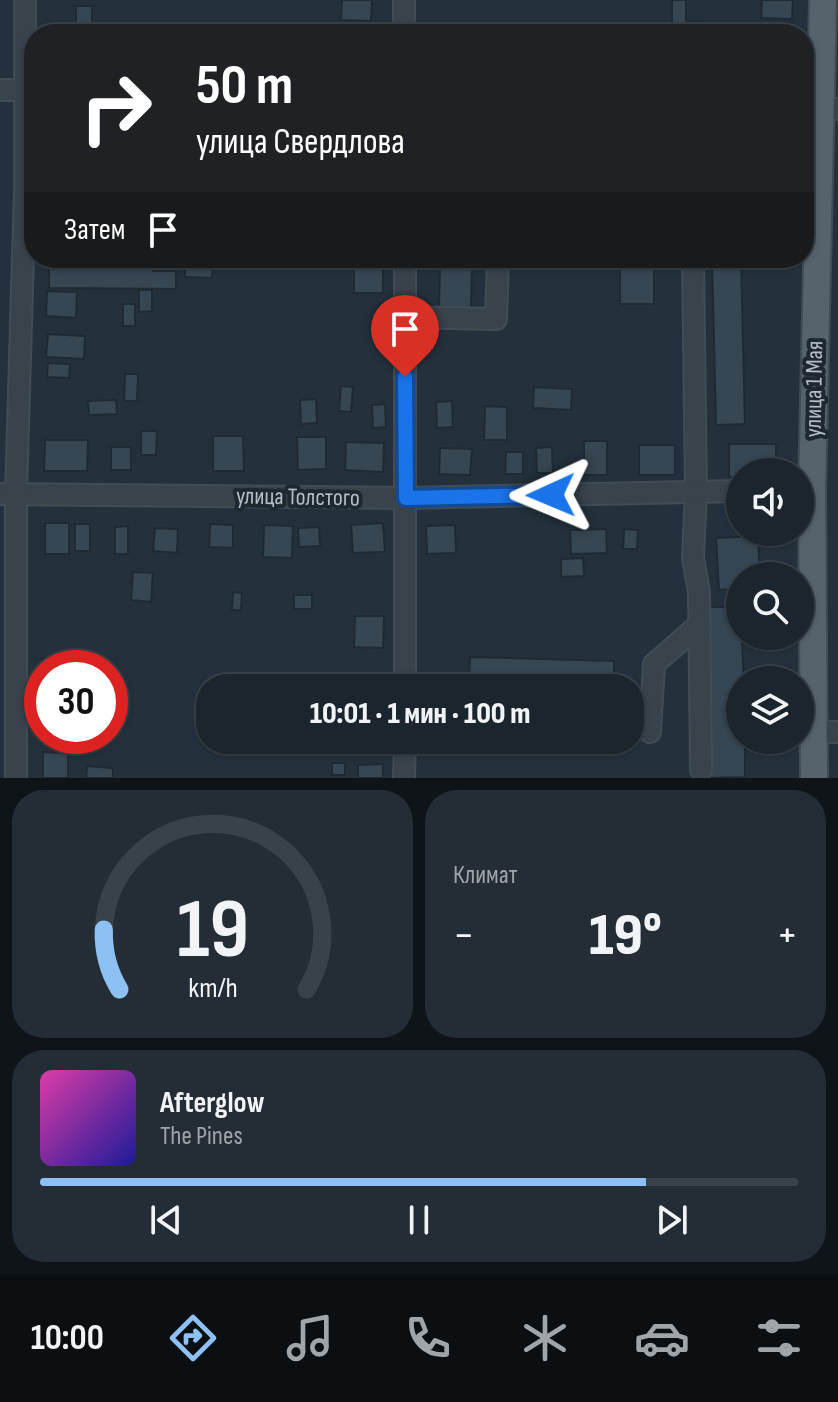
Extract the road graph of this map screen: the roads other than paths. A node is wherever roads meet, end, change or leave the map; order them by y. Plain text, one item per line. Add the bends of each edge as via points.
1 (25, 0) edge
2 (404, 0) edge
3 (823, 0) edge
4 (26, 24) edge
5 (404, 24) edge
6 (0, 90) edge
7 (24, 90) edge
8 (821, 109) edge
9 (24, 261) edge
10 (405, 268) edge
11 (498, 268) edge
12 (693, 268) edge
13 (405, 317) junction
14 (807, 458) edge
15 (726, 491) edge
16 (696, 492) junction
17 (8, 494) edge
18 (406, 498) junction
19 (811, 546) edge
20 (700, 624) junction
21 (405, 674) edge
22 (650, 732) dead end
23 (826, 732) edge
24 (405, 754) edge
25 (701, 770) dead end
26 (16, 778) edge
27 (404, 778) edge
28 (814, 778) edge

1 - 4 street
2 - 5 street
3 - 8 main road, улица 1 Мая
6 - 7 street
8 - 14 main road, улица 1 Мая
9 - 17 street
10 - 13 street
11 - 13 street via 496,319
12 - 16 street
13 - 18 street
15 - 16 street, улица Толстого
16 - 18 street, улица Толстого
16 - 20 street via 693,558
17 - 18 street, улица Толстого
17 - 26 street
18 - 21 street
19 - 23 main road, улица 1 Мая
20 - 22 street via 654,664
20 - 25 street
23 - 28 main road, улица 1 Мая
24 - 27 street

